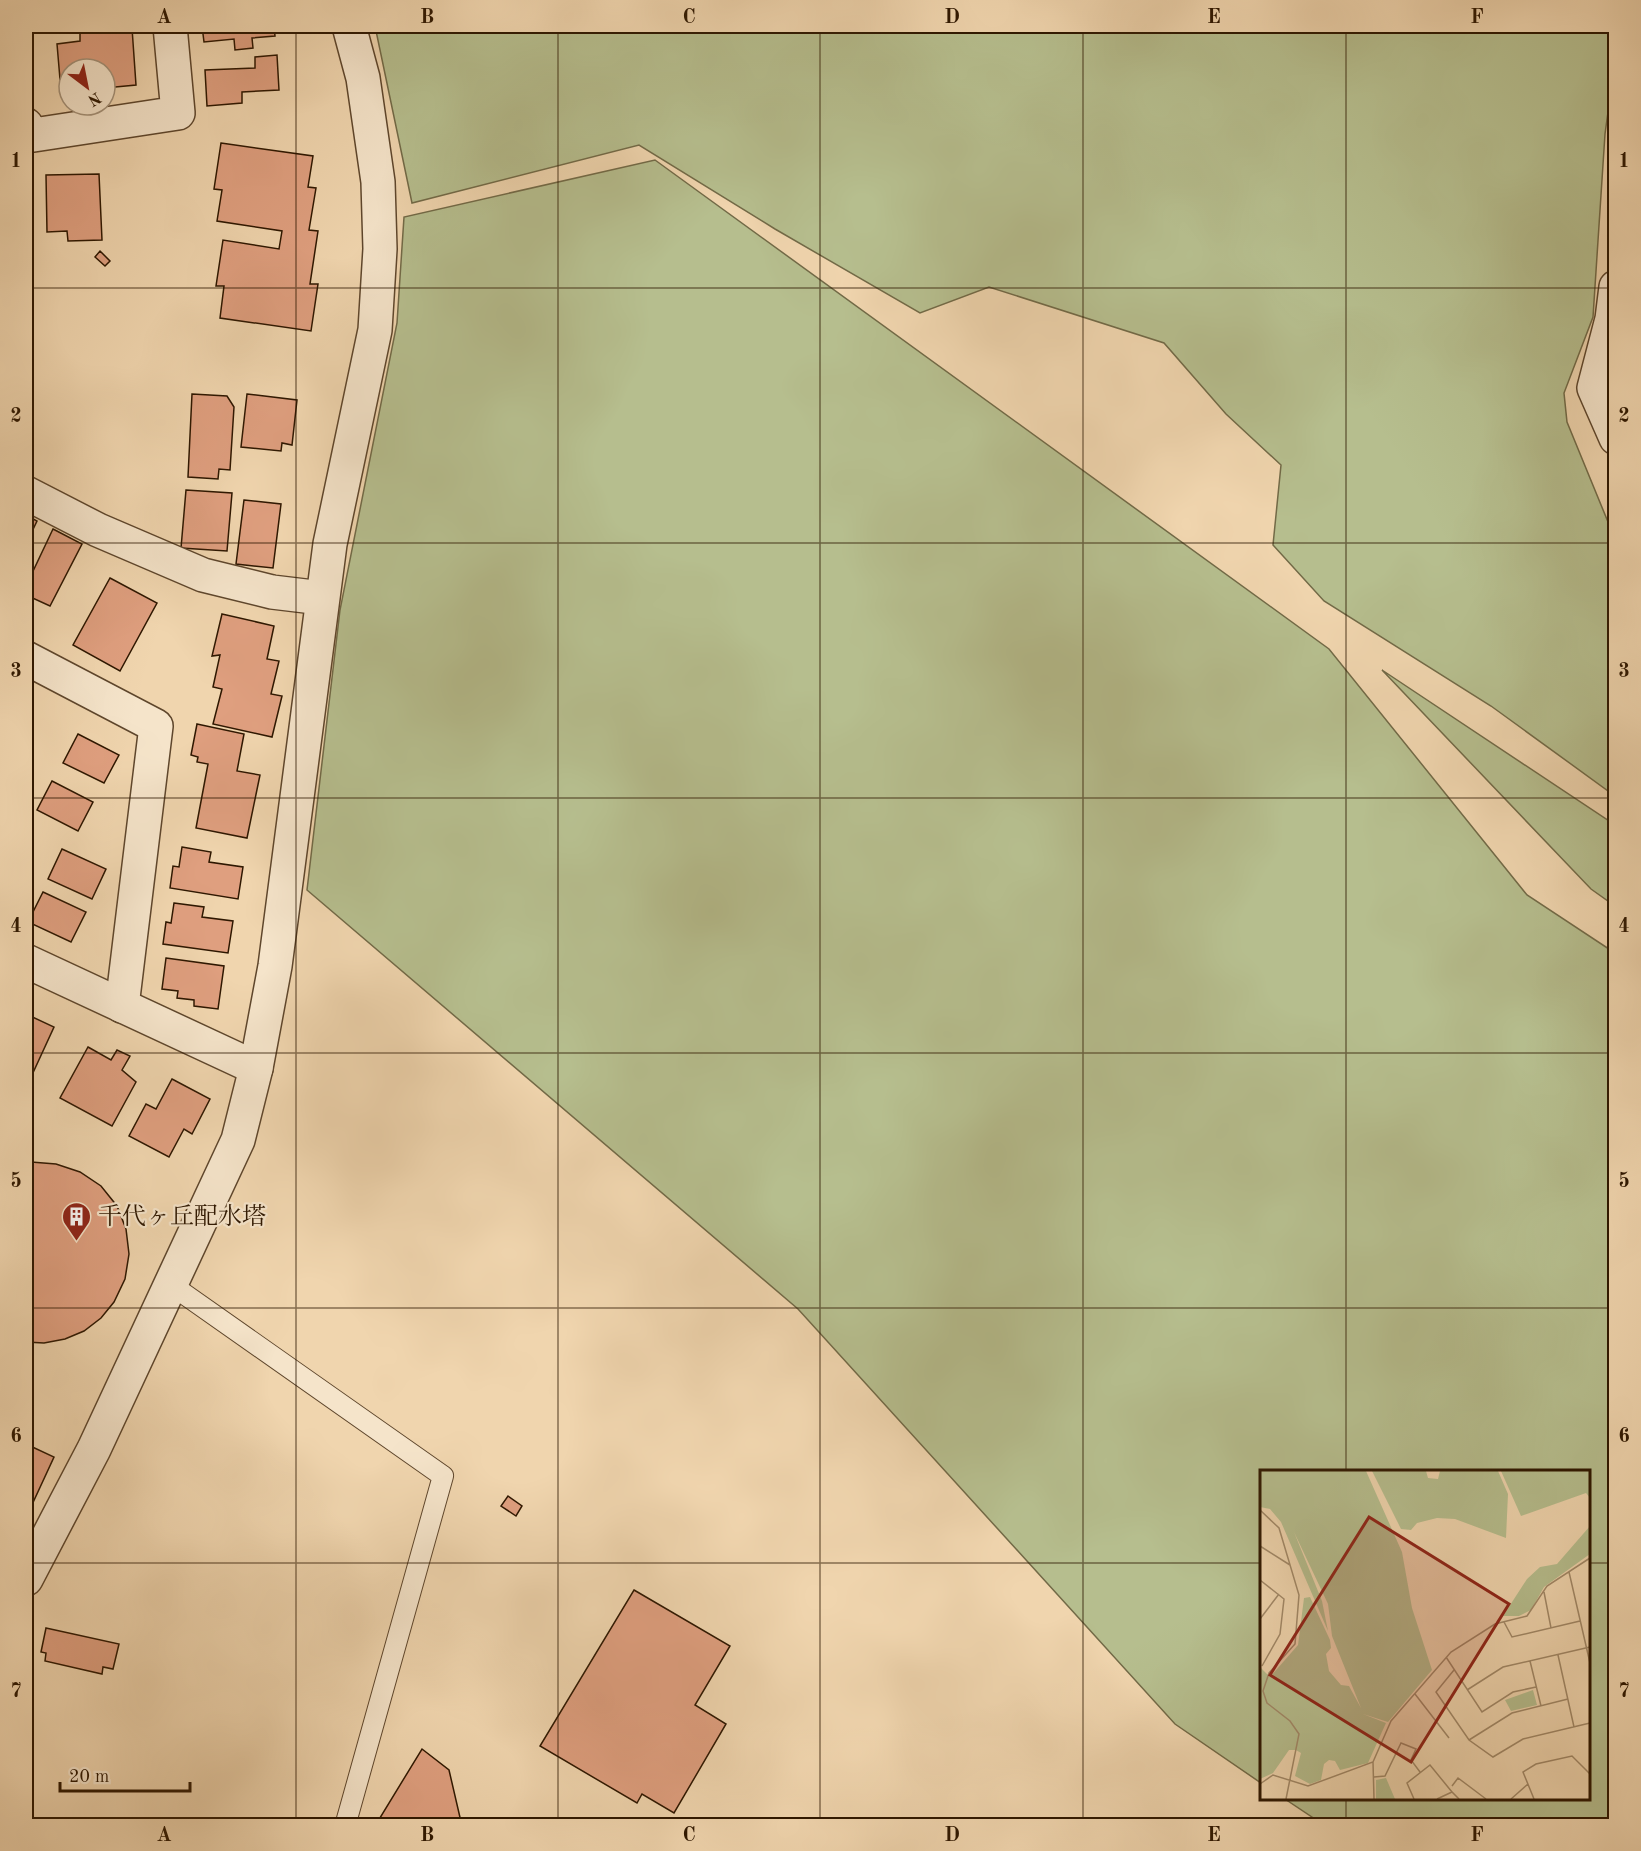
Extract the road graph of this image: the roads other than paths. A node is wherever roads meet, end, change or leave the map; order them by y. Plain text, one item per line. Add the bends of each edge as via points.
1 (170, 26) edge
2 (349, 26) edge
3 (26, 125) edge
4 (1616, 287) edge
5 (1616, 438) edge
6 (26, 493) edge
7 (322, 598) junction
8 (26, 658) edge
9 (26, 961) edge
10 (122, 1006) junction
11 (256, 1068) junction
12 (170, 1284) junction
13 (26, 1579) edge
14 (345, 1826) edge

1 - 3 street via 178,113 27,136
2 - 7 street via 363,78 378,182 380,249 375,330
4 - 5 street via 1594,387
6 - 7 street via 98,530 203,575 272,592
7 - 11 street via 275,966
8 - 10 street via 156,726
9 - 10 street
10 - 11 street
11 - 12 street via 238,1140
12 - 13 street via 94,1449
12 - 14 lane via 443,1476

